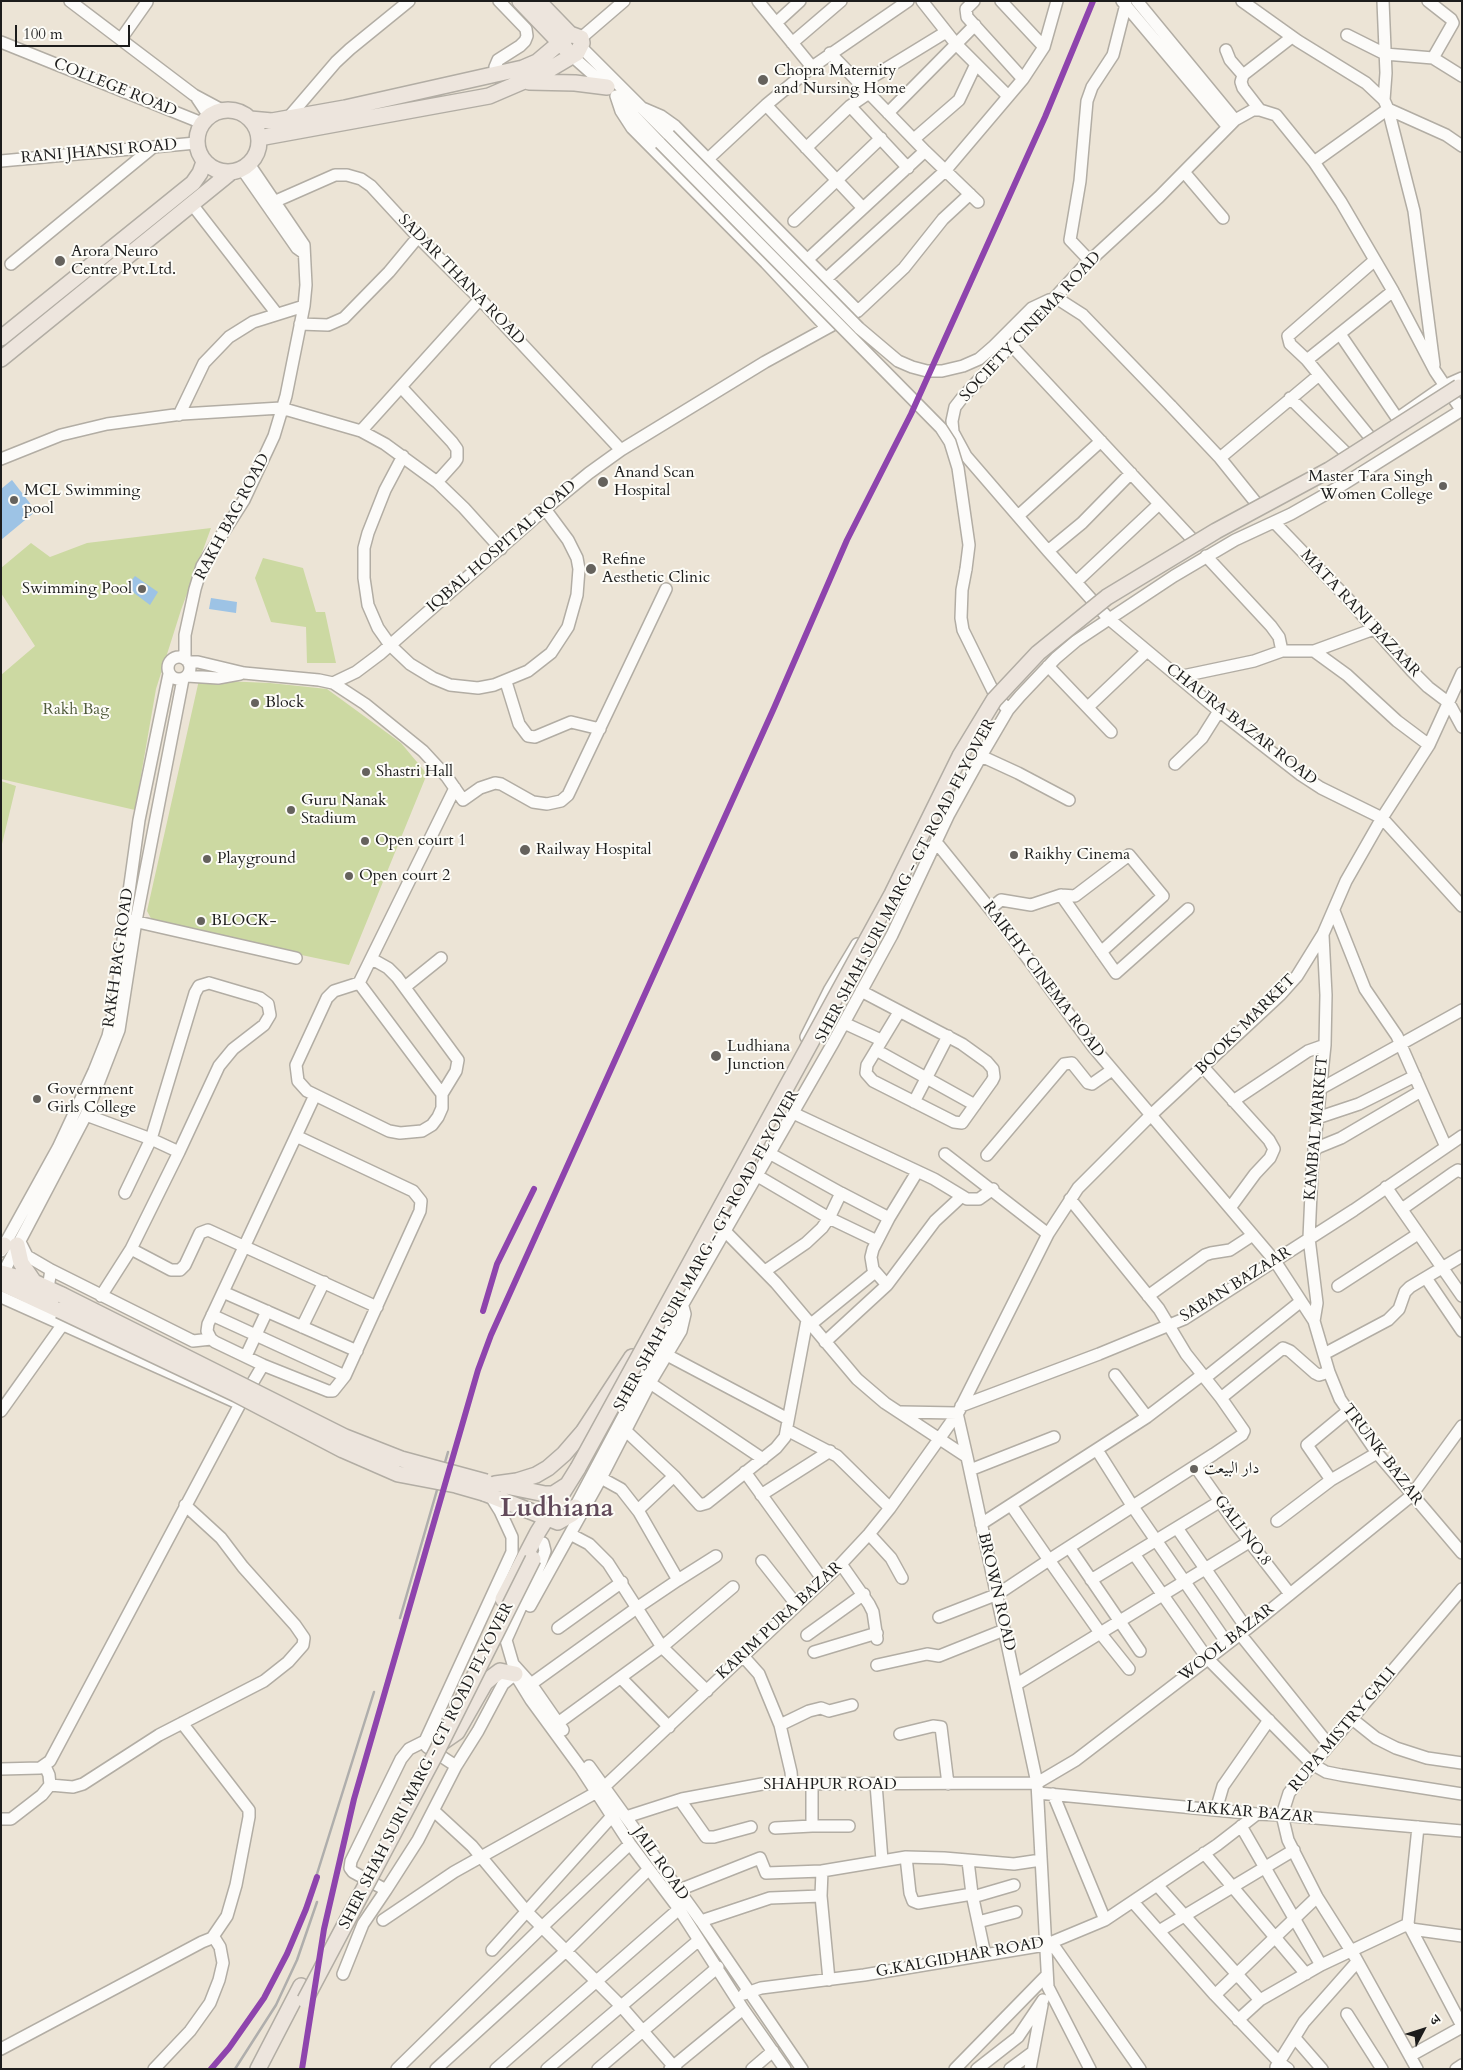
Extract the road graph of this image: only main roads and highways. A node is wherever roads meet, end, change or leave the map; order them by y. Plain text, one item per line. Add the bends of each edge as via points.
1 (520, 1) edge
2 (538, 1) edge
3 (573, 44) junction
4 (522, 83) junction
5 (611, 92) road end
6 (250, 119) junction
7 (259, 138) junction
8 (204, 162) junction
9 (240, 168) junction
10 (1, 338) edge
11 (1, 359) edge
12 (1462, 385) edge
13 (1462, 395) edge
14 (8, 1246) edge
15 (2, 1277) edge
16 (41, 1285) junction
17 (664, 1301) road end
18 (61, 1310) junction
19 (577, 1440) junction
20 (568, 1484) junction
21 (494, 1488) junction
22 (556, 1504) junction
23 (575, 1507) road end
24 (553, 1520) junction
25 (506, 1672) road end
26 (431, 1744) junction
27 (258, 2069) edge
28 (269, 2069) edge

1 - 3 main road
2 - 3 main road
3 - 4 main road via 545,72
3 - 6 main road via 523,68 345,108 272,121
4 - 5 main road via 575,83
4 - 7 main road via 489,96
6 - 7 main road
6 - 8 main road via 232,110 211,116 197,132 196,143
7 - 9 main road via 258,149
8 - 9 main road via 211,168
8 - 10 main road via 194,183
9 - 11 main road via 191,203
12 - 20 main road, SHER SHAH SURI MARG - GT ROAD FLYOVER, bridge via 1329,470 1216,531 1107,597 1038,653 994,700 960,756 892,894
13 - 24 main road, SHER SHAH SURI MARG - GT ROAD FLYOVER via 1330,480 1220,537 1108,606 1040,661 1005,699 952,788 887,923
14 - 16 main road
15 - 16 main road
15 - 18 main road
16 - 18 main road
17 - 19 main road
18 - 21 main road, bridge via 345,1437 401,1459
19 - 20 main road
19 - 21 main road via 542,1472
20 - 21 main road via 553,1494
20 - 22 main road, SHER SHAH SURI MARG - GT ROAD FLYOVER
21 - 22 main road
21 - 24 main road
22 - 24 main road, SHER SHAH SURI MARG - GT ROAD FLYOVER
23 - 24 main road via 572,1514
24 - 26 main road, SHER SHAH SURI MARG - GT ROAD FLYOVER, bridge
24 - 27 main road, SHER SHAH SURI MARG - GT ROAD FLYOVER via 506,1580 423,1759
25 - 26 main road via 486,1683 458,1732
26 - 28 main road, SHER SHAH SURI MARG - GT ROAD FLYOVER, bridge

